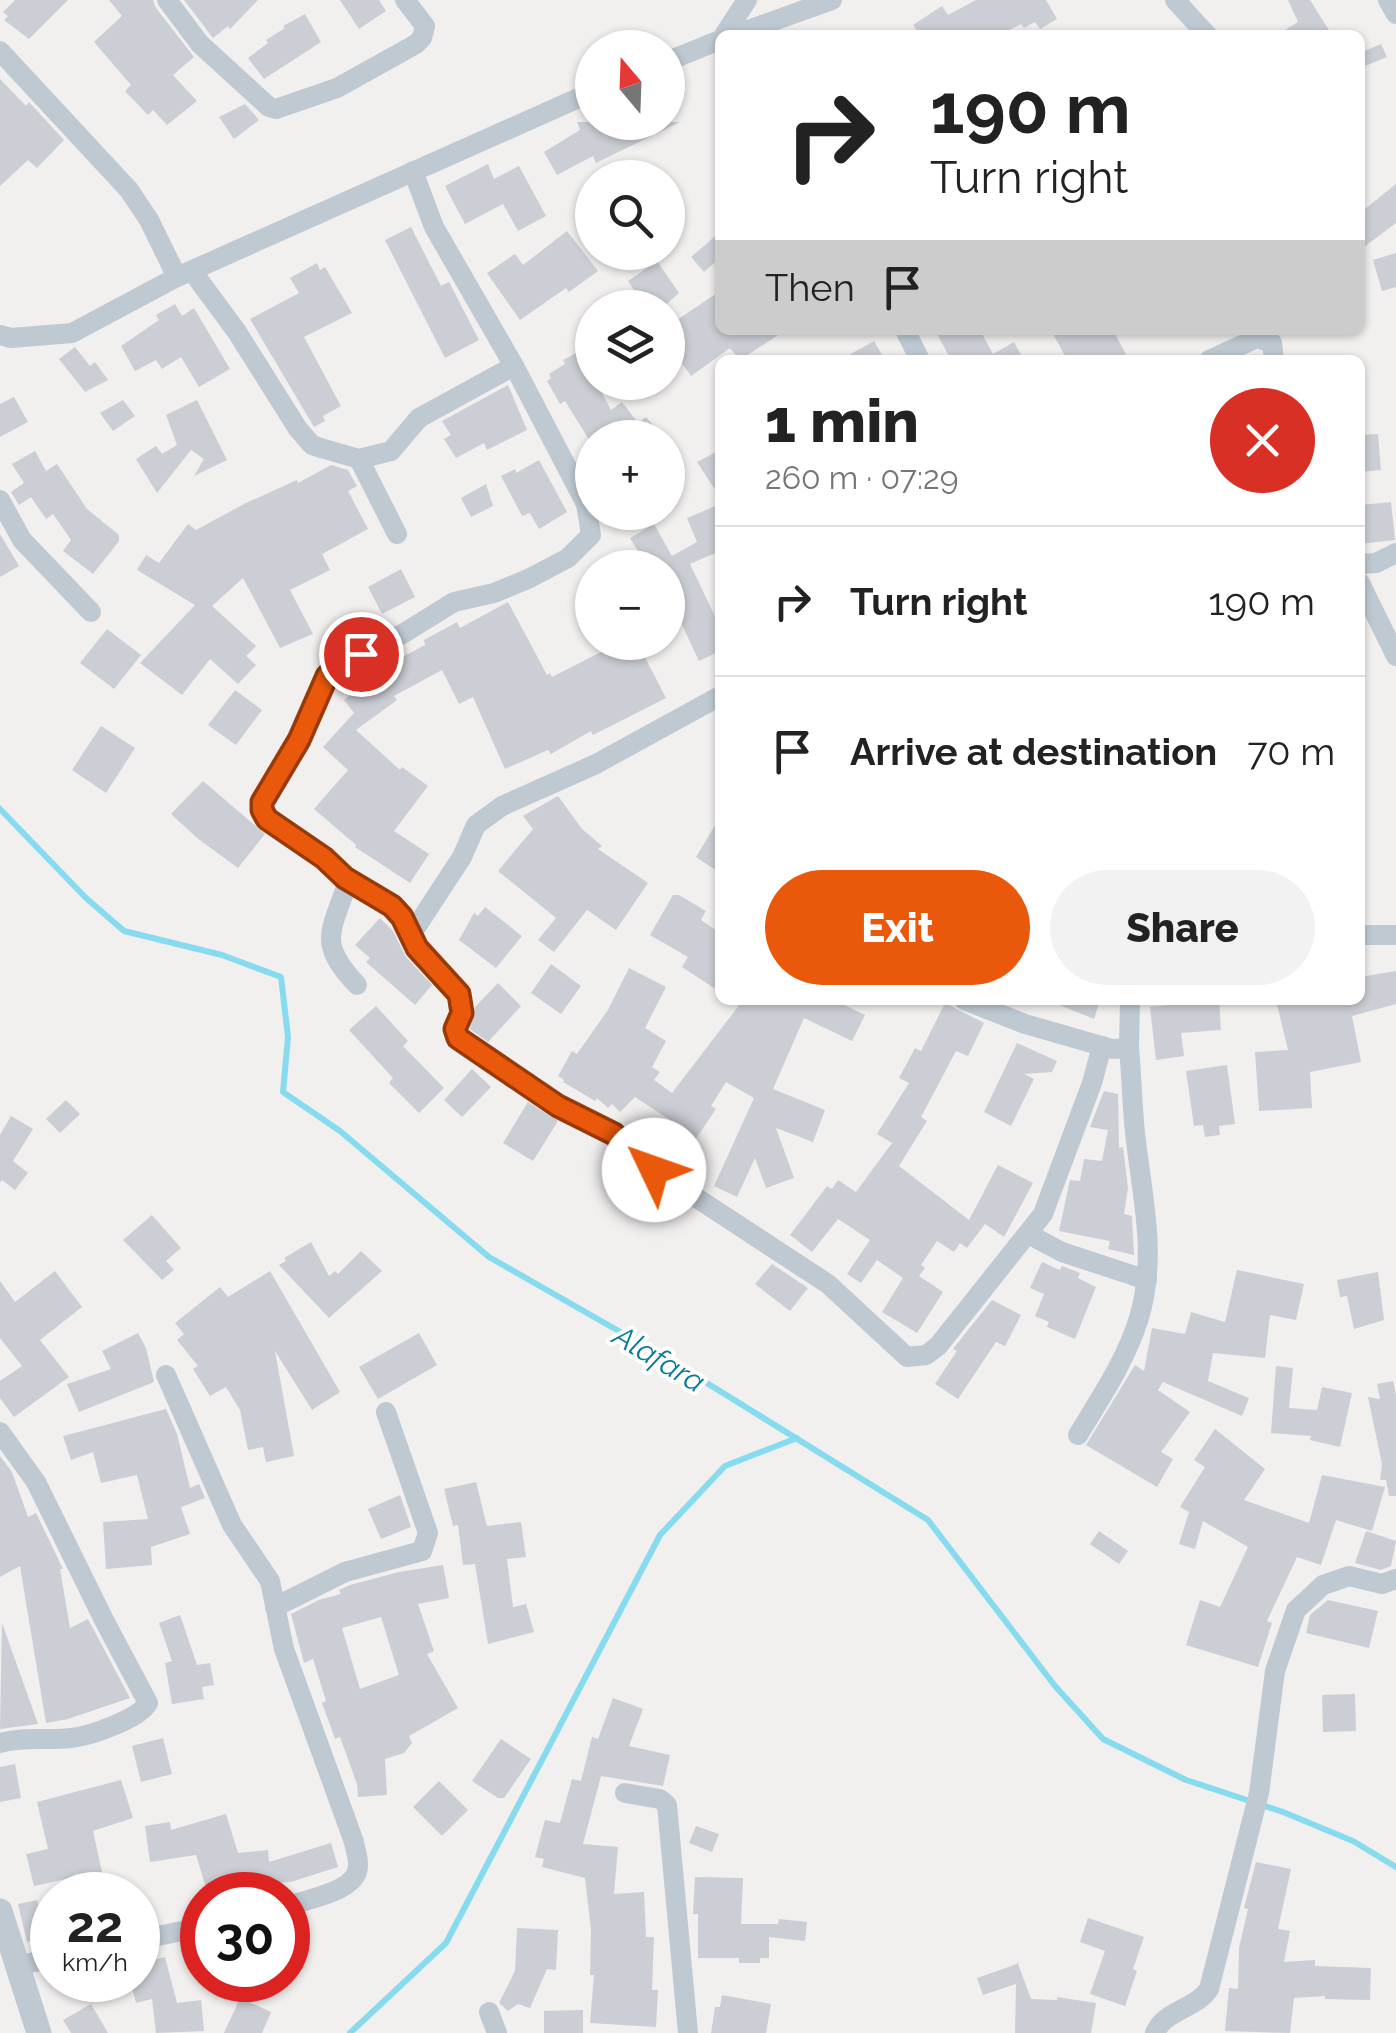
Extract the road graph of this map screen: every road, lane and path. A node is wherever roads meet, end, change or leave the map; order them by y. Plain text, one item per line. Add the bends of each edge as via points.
1 (167, 0) edge
2 (405, 0) edge
3 (747, 0) edge
4 (832, 0) edge
5 (1175, 0) edge
6 (1388, 0) edge
7 (1396, 14) edge
8 (727, 30) edge
9 (748, 30) edge
10 (1202, 30) edge
11 (715, 41) edge
12 (0, 51) edge
13 (685, 54) edge
14 (575, 100) edge
15 (413, 171) junction
16 (184, 274) junction
17 (0, 335) edge
18 (1219, 355) edge
19 (1273, 355) edge
20 (514, 366) junction
21 (359, 460) junction
22 (0, 500) edge
23 (397, 534) dead end
24 (1396, 553) edge
25 (1365, 564) edge
26 (1365, 593) edge
27 (91, 612) dead end
28 (1396, 656) edge
29 (715, 699) edge
30 (345, 878) junction
31 (410, 935) junction
32 (1365, 935) edge
33 (1396, 935) edge
34 (357, 985) dead end
35 (977, 1005) edge
36 (1130, 1005) edge
37 (1102, 1046) junction
38 (1129, 1048) junction
39 (1028, 1234) junction
40 (1147, 1280) junction
41 (166, 1375) dead end
42 (386, 1412) dead end
43 (0, 1432) edge
44 (1078, 1434) dead end
45 (1396, 1579) edge
46 (275, 1607) junction
47 (0, 1743) edge
48 (625, 1793) dead end
49 (310, 1899) edge
50 (2, 1924) edge
51 (30, 1963) edge
52 (17, 1966) junction
53 (489, 2012) dead end
54 (40, 2033) edge
55 (497, 2033) edge
56 (688, 2033) edge
57 (1155, 2033) edge

1 - 2 street via 200,44 276,109 337,88 416,44 424,26
3 - 8 street
4 - 9 street
5 - 10 street
6 - 7 street
11 - 13 street
12 - 16 street via 129,190
14 - 15 street
15 - 16 street
15 - 20 street via 434,228
16 - 17 street via 72,333
16 - 21 street via 237,332 305,438
18 - 19 street via 1257,338 1272,342
20 - 21 street via 419,418 391,451
20 - 30 street via 586,504 591,535 568,558 494,593 454,602 327,676 262,810
21 - 23 street
22 - 27 street via 22,540
24 - 25 street
26 - 28 street
29 - 31 street via 476,825
30 - 31 street via 392,906
30 - 34 street via 332,919 332,950
31 - 39 street via 459,994 458,1038 558,1106 614,1134 654,1170 828,1284 907,1357 926,1356 938,1346
32 - 33 street
35 - 37 street
36 - 38 street
37 - 38 street
37 - 39 street via 1054,1191
38 - 40 street via 1149,1226
39 - 40 street
40 - 44 street via 1119,1369
41 - 46 street via 232,1525 270,1581
42 - 46 street via 428,1533 422,1551 345,1572
43 - 47 street via 36,1482 148,1703 137,1716 74,1738
45 - 57 street via 1382,1584 1349,1576 1323,1584 1296,1610 1276,1672 1259,1793 1209,1989 1160,2022
46 - 49 street via 358,1864 341,1888
48 - 56 street via 667,1805
50 - 52 street
51 - 52 street
52 - 54 street
53 - 55 street

